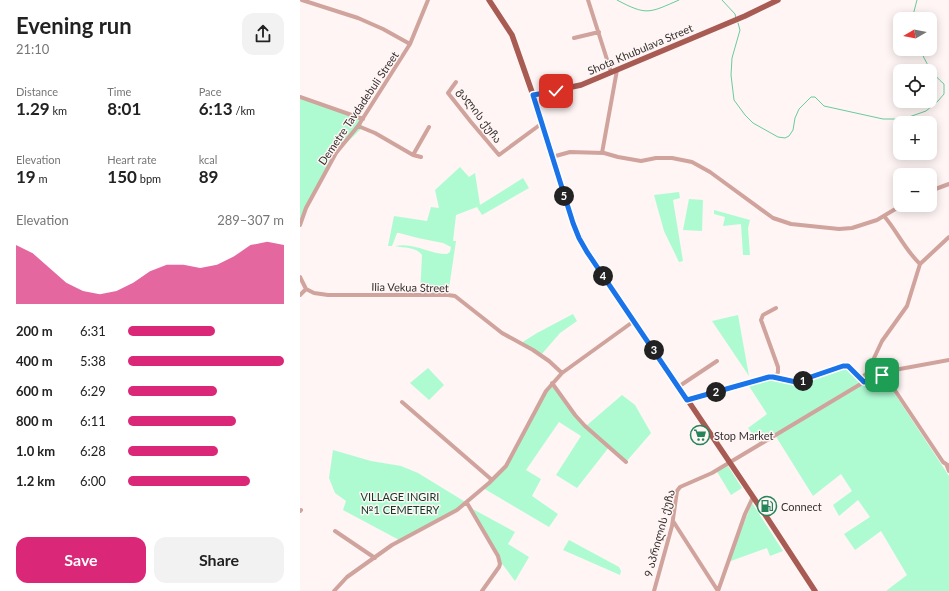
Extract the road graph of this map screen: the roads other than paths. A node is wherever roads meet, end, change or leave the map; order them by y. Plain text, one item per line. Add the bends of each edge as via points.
1 (302, 0) edge
2 (428, 0) edge
3 (489, 0) edge
4 (588, 0) edge
5 (778, 0) edge
6 (599, 32) junction
7 (574, 38) dead end
8 (410, 44) junction
9 (614, 71) junction
10 (456, 82) dead end
11 (533, 95) junction
12 (300, 97) edge
13 (363, 119) junction
14 (541, 124) junction
15 (358, 126) junction
16 (429, 126) dead end
17 (602, 153) junction
18 (413, 155) junction
19 (421, 157) dead end
20 (552, 157) junction
21 (949, 184) edge
22 (937, 188) edge
23 (893, 210) edge
24 (884, 216) junction
25 (300, 225) edge
26 (949, 237) edge
27 (920, 264) junction
28 (300, 277) edge
29 (306, 289) junction
30 (300, 295) edge
31 (776, 308) dead end
32 (634, 321) junction
33 (949, 360) edge
34 (717, 361) dead end
35 (562, 373) junction
36 (882, 375) junction
37 (776, 378) junction
38 (863, 380) junction
39 (552, 384) junction
40 (678, 387) junction
41 (687, 400) junction
42 (402, 402) dead end
43 (626, 462) dead end
44 (729, 462) junction
45 (948, 466) edge
46 (949, 472) edge
47 (492, 480) junction
48 (753, 497) junction
49 (467, 503) junction
50 (673, 521) junction
51 (335, 531) dead end
52 (375, 558) junction
53 (334, 591) edge
54 (482, 591) edge
55 (654, 591) edge
56 (718, 591) edge
57 (815, 591) edge

1 - 8 street via 358,18
2 - 8 street, Demetre Tavdadebuli Street
3 - 11 main road via 512,34
4 - 6 street
5 - 9 main road, Shota Khubulava Street
6 - 7 street
6 - 9 street
8 - 13 street, Demetre Tavdadebuli Street
9 - 11 main road, Shota Khubulava Street via 581,85
9 - 17 street
10 - 14 street, გალის ქუჩა via 448,93 499,155
11 - 14 main road
12 - 13 street
13 - 15 street, Demetre Tavdadebuli Street
14 - 20 main road
15 - 18 street
15 - 25 street, Demetre Tavdadebuli Street via 336,153 306,208
16 - 18 street
17 - 20 street via 570,152
17 - 24 street via 641,161 672,158 692,162 710,172 773,218 791,224 852,228
18 - 19 street
20 - 32 main road via 579,238
21 - 22 street
23 - 24 street
24 - 27 street via 894,227 911,256
26 - 27 street
27 - 38 street via 907,306 882,341
28 - 29 street
29 - 30 street
29 - 35 street, Ilia Vekua Street via 328,295 455,296 502,333 533,350
31 - 37 street via 763,315 761,320 778,367
32 - 35 street
32 - 40 main road
33 - 36 street via 889,371
34 - 40 street
35 - 39 street
36 - 38 street
36 - 45 street via 886,376
37 - 38 street via 796,382 848,366
37 - 41 street via 762,379
38 - 44 street
39 - 43 street via 585,426
39 - 47 street via 506,466
40 - 41 main road
41 - 44 main road
42 - 47 street
44 - 48 main road
44 - 50 street, 9 აპრილის ქუჩა via 712,473 680,487
45 - 46 street
47 - 49 street
48 - 56 street
48 - 57 main road
49 - 52 street
49 - 54 street via 498,556 500,564
50 - 55 street, 9 აპრილის ქუჩა
50 - 56 street
51 - 52 street
52 - 53 street via 347,577

